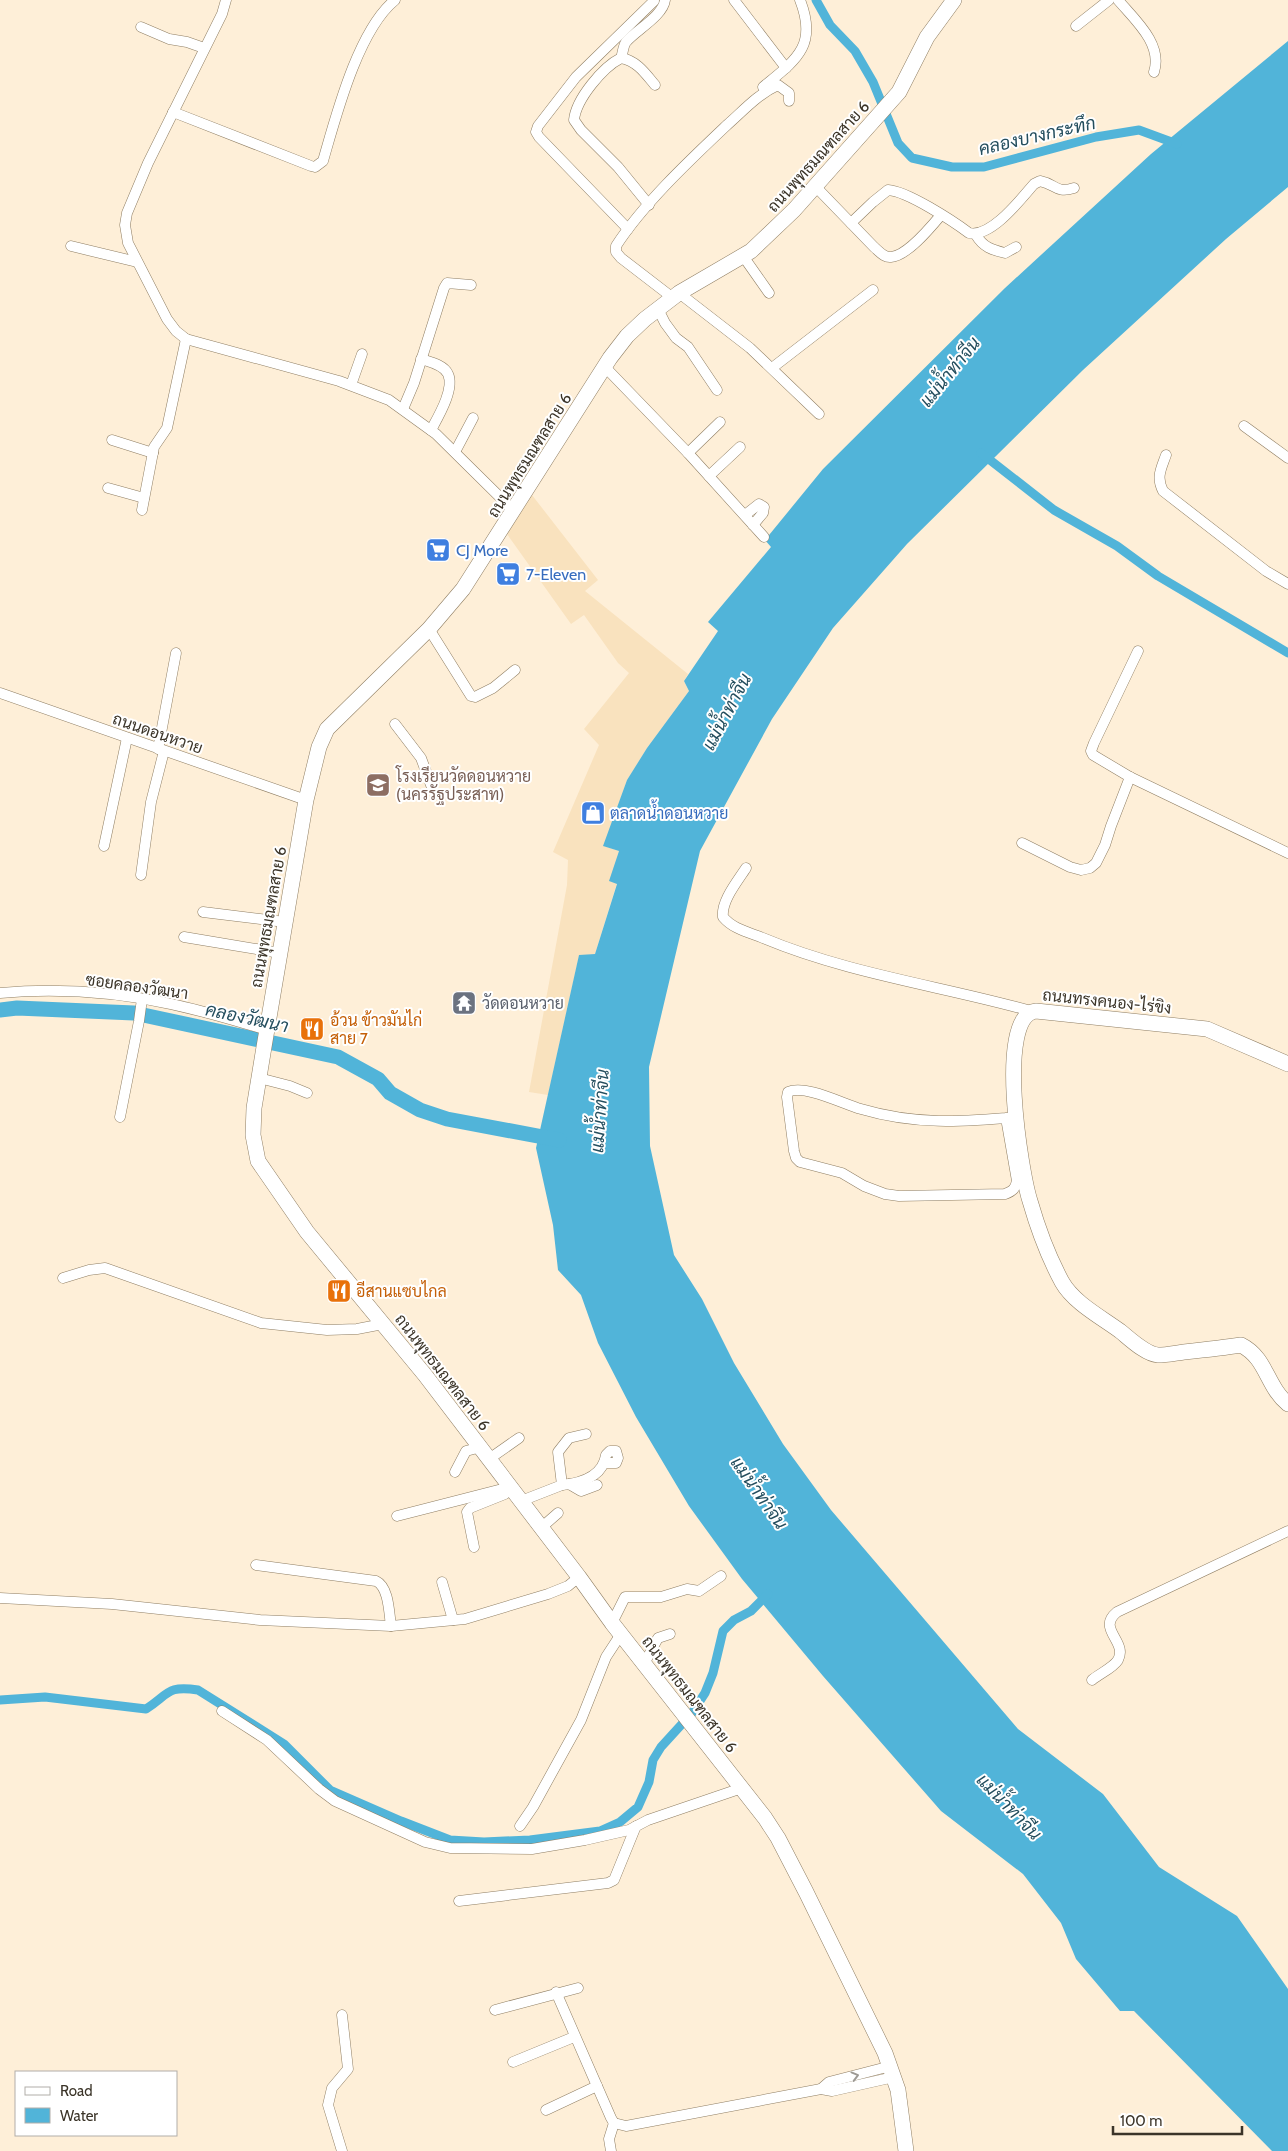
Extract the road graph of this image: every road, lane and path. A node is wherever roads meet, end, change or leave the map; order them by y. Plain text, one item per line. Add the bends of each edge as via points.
1 (226, 0) edge
2 (395, 0) edge
3 (665, 0) edge
4 (734, 0) edge
5 (800, 0) edge
6 (954, 0) edge
7 (1109, 0) edge
8 (1118, 0) edge
9 (654, 1) edge
10 (1076, 26) dead end
11 (141, 27) dead end
12 (204, 48) junction
13 (621, 58) junction
14 (786, 68) junction
15 (1154, 72) dead end
16 (655, 84) dead end
17 (756, 99) junction
18 (789, 101) dead end
19 (173, 112) junction
20 (815, 186) junction
21 (1074, 188) dead end
22 (649, 205) junction
23 (941, 215) junction
24 (851, 224) junction
25 (628, 229) junction
26 (976, 235) junction
27 (71, 246) dead end
28 (1016, 247) dead end
29 (743, 256) junction
30 (138, 262) junction
31 (471, 285) dead end
32 (873, 290) dead end
33 (769, 293) dead end
34 (676, 295) junction
35 (658, 309) junction
36 (186, 339) junction
37 (362, 354) dead end
38 (422, 359) junction
39 (605, 367) junction
40 (772, 368) junction
41 (351, 385) junction
42 (717, 390) dead end
43 (403, 409) junction
44 (819, 414) dead end
45 (473, 418) dead end
46 (720, 422) dead end
47 (1244, 426) dead end
48 (431, 430) junction
49 (112, 440) dead end
50 (740, 446) dead end
51 (455, 452) junction
52 (153, 453) junction
53 (688, 453) junction
54 (1166, 455) dead end
55 (1288, 458) edge
56 (709, 476) junction
57 (108, 488) dead end
58 (144, 498) junction
59 (142, 510) dead end
60 (514, 511) junction
61 (745, 515) junction
62 (753, 525) junction
63 (764, 537) dead end
64 (1288, 584) edge
65 (429, 629) junction
66 (1138, 651) dead end
67 (176, 653) dead end
68 (515, 670) dead end
69 (0, 694) edge
70 (396, 724) dead end
71 (127, 738) junction
72 (161, 750) junction
73 (1130, 777) junction
74 (431, 785) dead end
75 (306, 800) junction
76 (1022, 843) dead end
77 (104, 846) dead end
78 (1288, 853) edge
79 (746, 868) dead end
80 (141, 875) dead end
81 (203, 912) dead end
82 (285, 922) junction
83 (184, 937) dead end
84 (280, 954) junction
85 (0, 993) edge
86 (142, 999) junction
87 (1031, 1011) junction
88 (266, 1038) junction
89 (1288, 1064) edge
90 (259, 1078) junction
91 (306, 1094) dead end
92 (120, 1117) dead end
93 (1011, 1117) junction
94 (63, 1278) dead end
95 (383, 1324) junction
96 (1288, 1404) edge
97 (586, 1434) dead end
98 (519, 1438) dead end
99 (485, 1453) junction
100 (606, 1463) dead end
101 (456, 1472) dead end
102 (566, 1485) junction
103 (597, 1485) dead end
104 (515, 1493) junction
105 (558, 1513) dead end
106 (397, 1516) dead end
107 (542, 1527) junction
108 (1288, 1531) edge
109 (474, 1547) dead end
110 (256, 1565) dead end
111 (721, 1576) dead end
112 (579, 1577) junction
113 (442, 1582) dead end
114 (0, 1598) edge
115 (453, 1620) junction
116 (391, 1626) junction
117 (617, 1629) junction
118 (670, 1634) dead end
119 (644, 1664) junction
120 (1092, 1680) dead end
121 (222, 1711) dead end
122 (742, 1788) junction
123 (520, 1826) dead end
124 (636, 1826) junction
125 (459, 1901) dead end
126 (578, 1988) dead end
127 (556, 1992) junction
128 (495, 2010) dead end
129 (342, 2015) dead end
130 (574, 2037) junction
131 (513, 2062) dead end
132 (892, 2072) junction
133 (597, 2086) junction
134 (546, 2110) dead end
135 (614, 2123) junction
136 (342, 2151) edge
137 (611, 2151) edge
138 (906, 2151) edge

1 - 12 street
2 - 19 street via 374,24 341,99 323,162 319,165 311,166
3 - 13 street via 654,17 625,44
4 - 14 street
5 - 14 street via 807,26 806,42
6 - 20 main road, ถนนพุทธมณฑลสาย 6 via 928,37 899,92
7 - 10 street
8 - 15 street via 1152,44 1157,64
9 - 25 street via 576,78 536,132
11 - 12 street via 169,39
12 - 19 street
13 - 16 street via 639,66
13 - 22 street via 609,66 579,100 574,120
14 - 17 street via 761,89
17 - 18 street via 778,85 789,93
17 - 22 street
19 - 30 street via 127,212 125,233
20 - 24 street
20 - 29 main road, ถนนพุทธมณฑลสาย 6 via 761,243
21 - 26 street via 1058,190 1040,181 988,230
22 - 25 street
23 - 24 street via 888,190
23 - 24 street via 916,241 890,258
23 - 26 street
25 - 34 street via 616,246 616,252
26 - 28 street via 980,242 996,251 1005,253
27 - 30 street
29 - 33 street
29 - 34 main road, ถนนพุทธมณฑลสาย 6
30 - 36 street via 167,319
31 - 38 street via 447,283
32 - 40 street
34 - 35 main road, ถนนพุทธมณฑลสาย 6
34 - 40 street via 750,348
35 - 39 main road, ถนนพุทธมณฑลสาย 6 via 627,336
35 - 42 street via 665,324 688,347
36 - 41 street
36 - 52 street via 167,428
37 - 41 street
38 - 43 street
38 - 48 street via 444,368 449,379 445,406
39 - 53 street
39 - 60 main road, ถนนพุทธมณฑลสาย 6
40 - 44 street
41 - 43 street
43 - 48 street
45 - 51 street
46 - 53 street
47 - 55 street
48 - 51 street
49 - 52 street
50 - 56 street
51 - 60 street
52 - 58 street
53 - 56 street
54 - 64 street via 1158,474 1163,491 1266,571
56 - 61 street
57 - 58 street
58 - 59 street
60 - 65 main road, ถนนพุทธมณฑลสาย 6 via 463,589
61 - 62 street
61 - 62 street via 759,504 764,507
62 - 63 street
65 - 68 street via 475,698
65 - 75 main road, ถนนพุทธมณฑลสาย 6 via 327,729 319,746
66 - 73 street via 1092,750 1099,760
67 - 72 street
69 - 71 street, ถนนดอนหวาย
70 - 74 street via 421,758
71 - 72 street, ถนนดอนหวาย
71 - 77 street
72 - 75 street, ถนนดอนหวาย
72 - 80 street
73 - 76 street via 1105,845 1090,868 1070,867
73 - 78 street
75 - 82 main road, ถนนพุทธมณฑลสาย 6
79 - 87 street via 722,912 723,917 737,928 835,964
81 - 82 street
82 - 84 main road, ถนนพุทธมณฑลสาย 6
83 - 84 street
84 - 88 main road, ถนนพุทธมณฑลสาย 6
85 - 86 street, ซอยคลองวัฒนา via 85,992
86 - 88 street, ซอยคลองวัฒนา via 197,1010
86 - 92 street
87 - 89 main road, ถนนทรงคนอง-ไร่ขิง via 1207,1029
87 - 93 main road, ถนนทรงคนอง-ไร่ขิง via 1020,1025 1014,1050
88 - 90 main road, ถนนพุทธมณฑลสาย 6
90 - 91 street
90 - 95 main road, ถนนพุทธมณฑลสาย 6 via 253,1135 258,1161 307,1232
93 - 93 street via 978,1121 916,1121 863,1110 801,1090 788,1092 787,1097 794,1151 800,1162 842,1174 885,1194 899,1196 1011,1192 1017,1181
93 - 96 main road, ถนนทรงคนอง-ไร่ขิง via 1029,1199 1046,1250 1064,1284 1081,1303 1156,1355 1246,1347 1259,1358 1280,1397
94 - 95 street via 105,1268 261,1323 327,1330
95 - 99 main road, ถนนพุทธมณฑลสาย 6
97 - 102 street via 569,1438 558,1452
98 - 99 street
99 - 101 street via 466,1451
99 - 104 main road, ถนนพุทธมณฑลสาย 6
100 - 102 street via 596,1474
102 - 103 street via 581,1491
102 - 104 street
104 - 106 street
104 - 107 main road, ถนนพุทธมณฑลสาย 6
104 - 109 street via 470,1508 467,1512
105 - 107 street
107 - 112 main road, ถนนพุทธมณฑลสาย 6
108 - 120 street via 1117,1612 1109,1625 1120,1648 1118,1658 1116,1663
110 - 116 street via 376,1581 385,1591
111 - 117 street via 699,1591 687,1589 661,1597 625,1597
112 - 115 street via 568,1586 548,1594
112 - 117 main road, ถนนพุทธมณฑลสาย 6
113 - 115 street
114 - 116 street via 112,1604 260,1620
115 - 116 street
117 - 119 main road, ถนนพุทธมณฑลสาย 6
117 - 123 street via 581,1720
118 - 119 street via 658,1638
119 - 122 main road, ถนนพุทธมณฑลสาย 6
121 - 124 street via 266,1740 335,1801 425,1842 450,1848 532,1848 593,1838
122 - 124 street
122 - 132 main road, ถนนพุทธมณฑลสาย 6 via 779,1840
124 - 125 street via 614,1880 608,1884
126 - 127 street
127 - 128 street
127 - 130 street
129 - 136 street via 348,2069 332,2088 328,2105
130 - 131 street
130 - 133 street
132 - 135 street via 832,2091 821,2090 626,2126
132 - 138 main road, ถนนพุทธมณฑลสาย 6 via 898,2090
133 - 134 street
133 - 135 street
135 - 137 street via 609,2139

